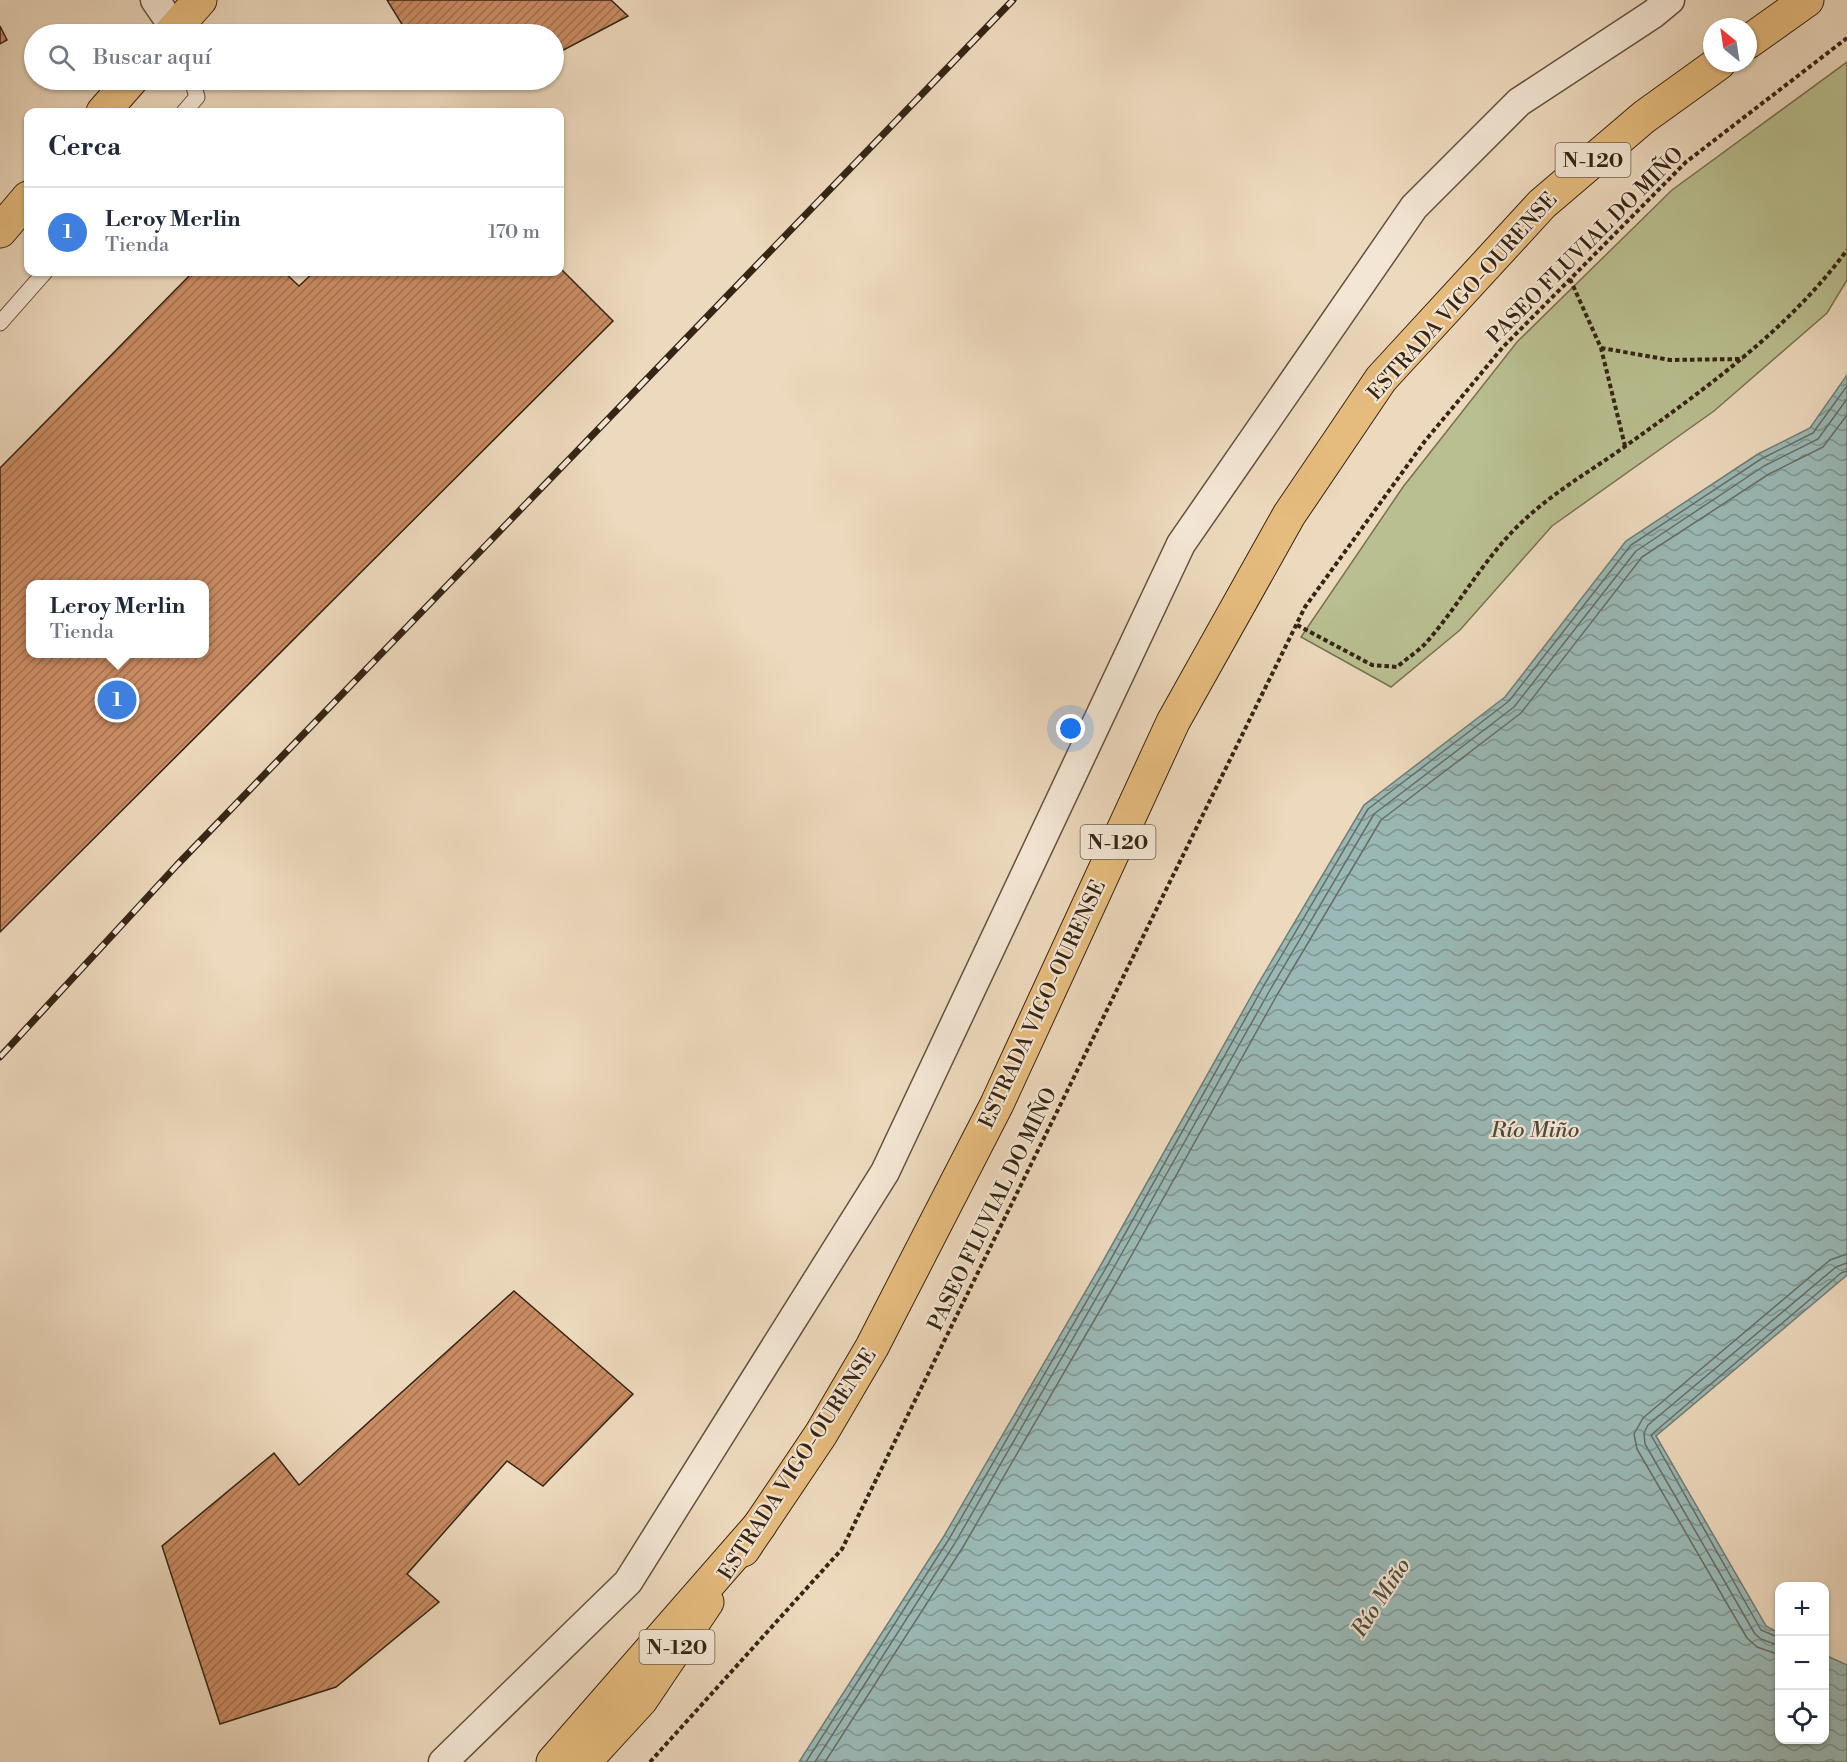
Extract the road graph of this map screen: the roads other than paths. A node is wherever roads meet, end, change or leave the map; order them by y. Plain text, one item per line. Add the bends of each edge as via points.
1 (155, 0) edge
2 (200, 0) edge
3 (1670, 0) edge
4 (1783, 0) edge
5 (1807, 0) edge
6 (1757, 22) edge
7 (169, 24) edge
8 (181, 24) edge
9 (1757, 36) edge
10 (1703, 68) edge
11 (1706, 72) edge
12 (122, 90) edge
13 (195, 90) edge
14 (106, 108) edge
15 (187, 108) edge
16 (1644, 117) junction
17 (24, 203) edge
18 (0, 231) edge
19 (41, 276) edge
20 (0, 322) edge
21 (760, 1525) junction
22 (443, 1762) edge
23 (553, 1762) edge
24 (585, 1762) edge

1 - 7 street
2 - 8 highway
3 - 22 street via 1519,102 1414,207 1181,544 885,1172 628,1582
4 - 6 highway
5 - 9 highway
10 - 16 highway
11 - 16 highway, ESTRADA VIGO-OURENSE / N-120
12 - 14 highway
13 - 15 lane via 197,97
16 - 21 highway, ESTRADA VIGO-OURENSE / N-120 via 1542,204 1381,379 1289,515 1173,722 997,1104 872,1347 821,1434
17 - 18 highway
19 - 20 lane
21 - 23 highway
21 - 24 highway, ESTRADA VIGO-OURENSE / N-120 via 641,1700

